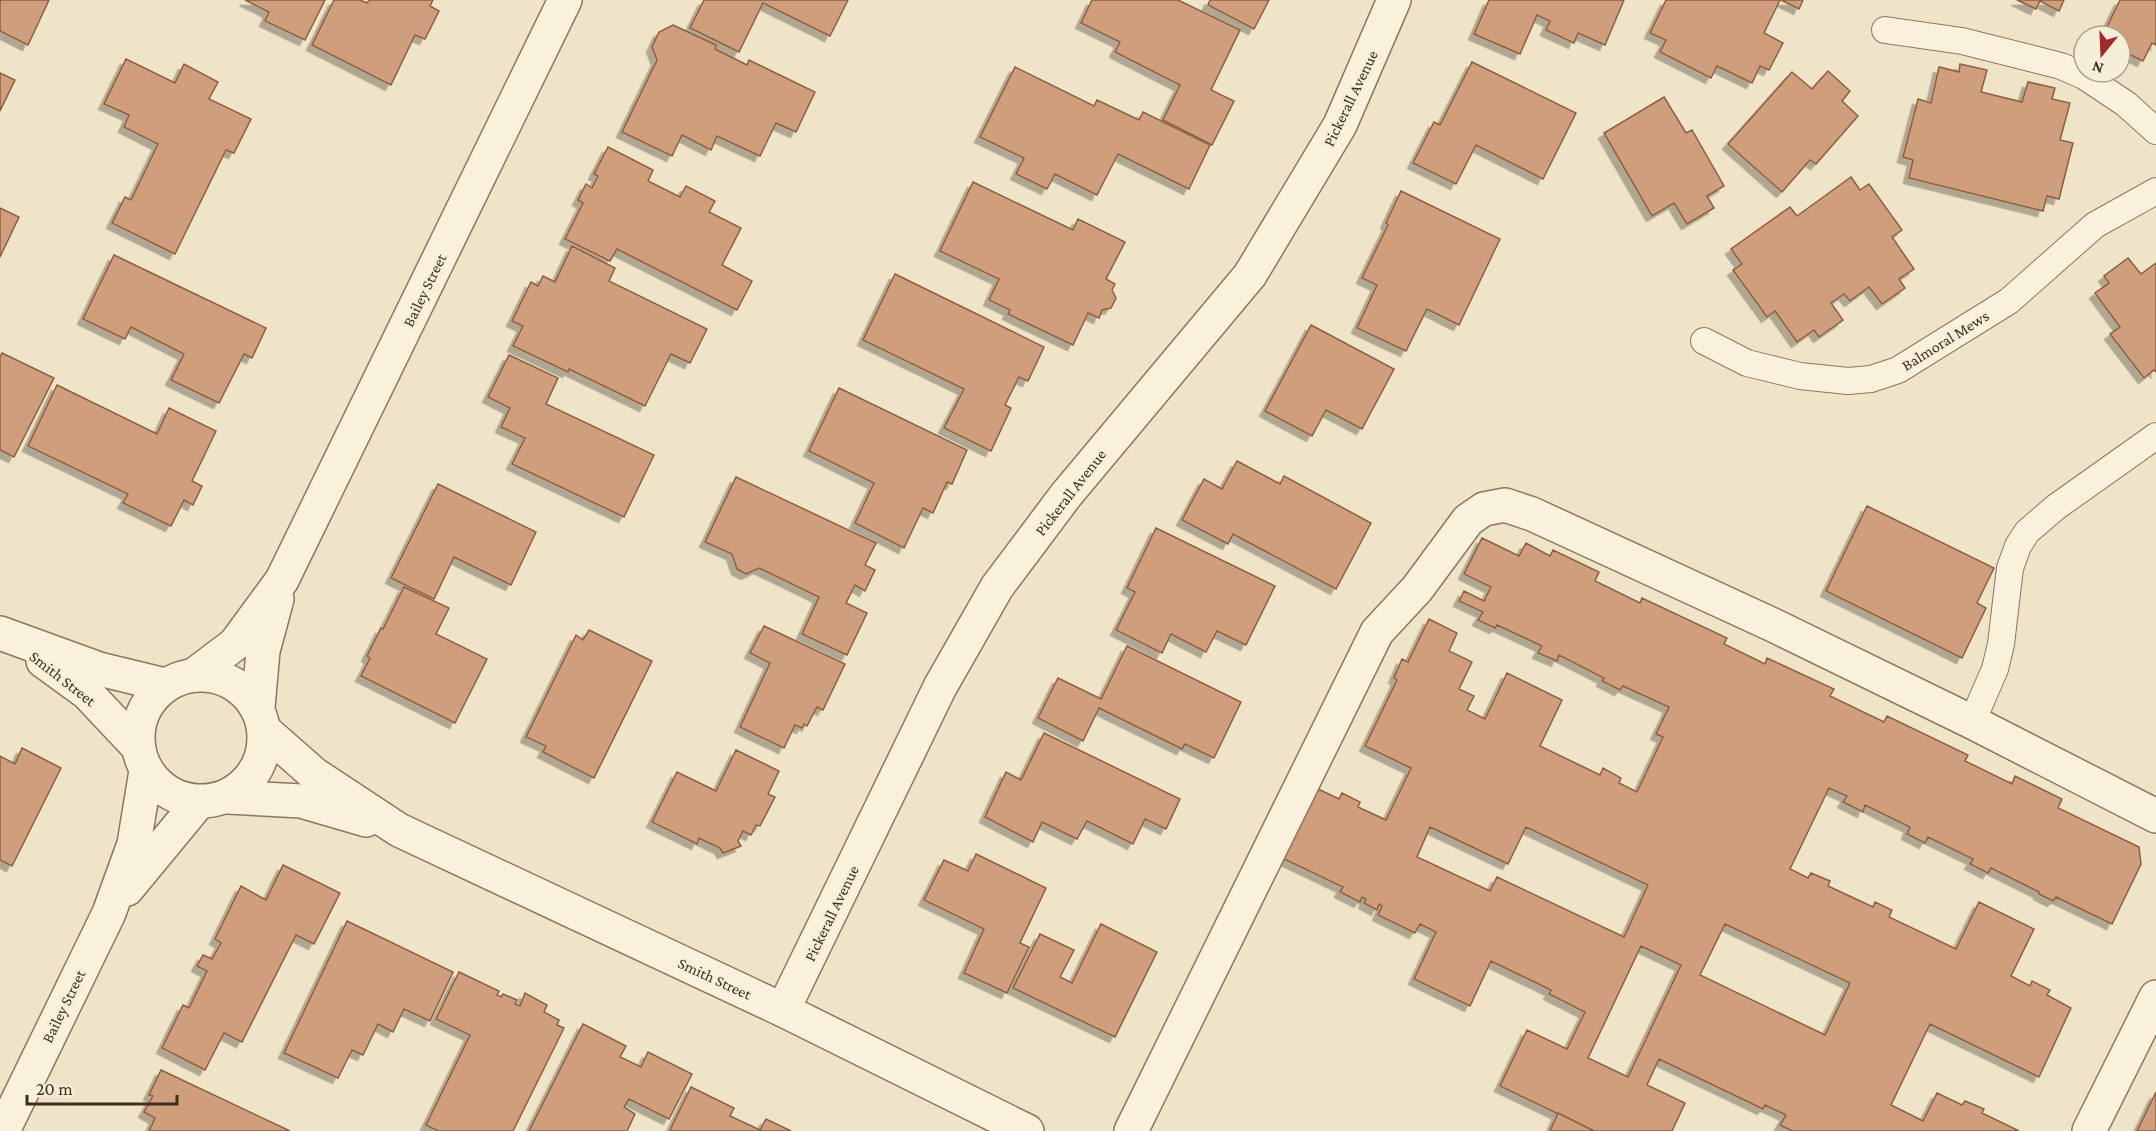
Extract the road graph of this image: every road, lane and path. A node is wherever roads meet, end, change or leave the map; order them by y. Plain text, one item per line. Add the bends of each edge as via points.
1 (565, 0) edge
2 (1395, 0) edge
3 (1885, 30) dead end
4 (2156, 131) edge
5 (2156, 191) edge
6 (1704, 341) dead end
7 (2152, 446) edge
8 (282, 580) junction
9 (6, 636) edge
10 (180, 680) junction
11 (261, 718) junction
12 (1972, 722) junction
13 (141, 759) junction
14 (213, 800) junction
15 (2156, 816) edge
16 (399, 830) junction
17 (109, 913) junction
18 (2156, 997) edge
19 (783, 1010) junction
20 (3, 1131) edge
21 (1027, 1131) edge
22 (1131, 1131) edge
23 (2089, 1131) edge

1 - 8 street, Bailey Street
2 - 19 street, Pickerall Avenue via 1340,125 1250,275 1066,495 997,587 940,687
3 - 4 lane via 1962,41 2061,66 2126,104
5 - 6 lane, Balmoral Mews via 2095,225 2009,301 1898,370 1871,379 1800,376 1747,363
7 - 12 lane via 2056,507 2027,532 2010,568 1995,669
8 - 10 street, Bailey Street via 235,644
8 - 11 street, Bailey Street via 263,651
9 - 10 street, Smith Street via 99,669
9 - 13 street, Smith Street via 87,693
10 - 11 street via 225,679 244,691
10 - 13 street, Bailey Street via 150,699 139,722
11 - 14 street, Bailey Street via 264,751 252,779
11 - 16 street, Smith Street via 314,774
12 - 15 street
12 - 22 street via 1532,514 1505,505 1484,508 1468,520 1417,589 1377,632
13 - 14 street via 169,794
13 - 17 street, Bailey Street via 134,844
14 - 16 street, Smith Street via 302,801
14 - 17 street, Bailey Street
16 - 19 street, Smith Street
17 - 20 street, Bailey Street
18 - 23 street
19 - 21 street, Smith Street

